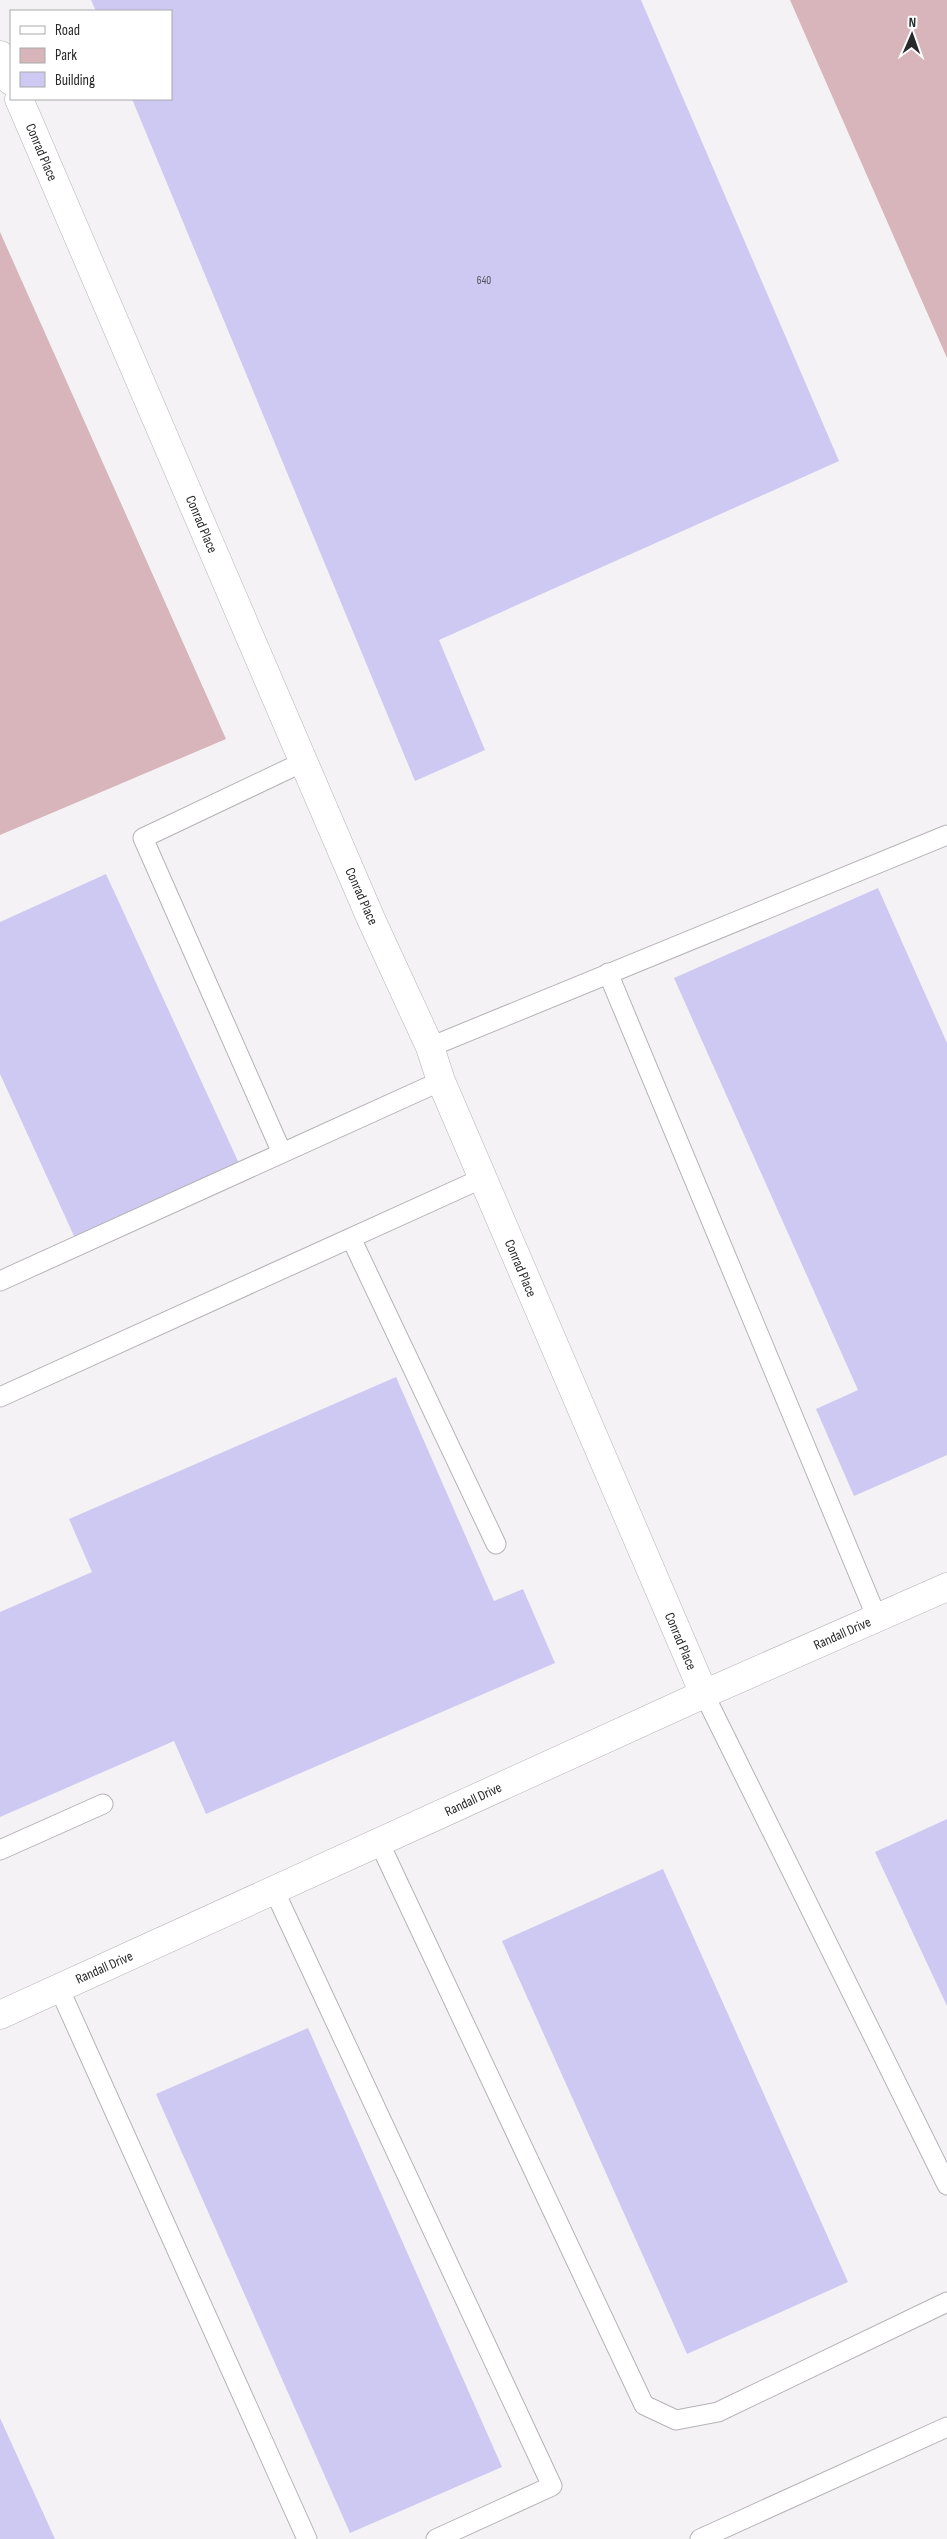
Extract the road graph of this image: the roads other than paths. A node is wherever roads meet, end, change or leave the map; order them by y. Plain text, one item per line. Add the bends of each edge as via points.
1 (0, 55) edge
2 (10, 79) edge
3 (19, 100) edge
4 (304, 762) junction
5 (947, 835) edge
6 (608, 973) junction
7 (430, 1046) junction
8 (441, 1081) junction
9 (282, 1153) junction
10 (483, 1178) junction
11 (351, 1238) junction
12 (0, 1281) edge
13 (0, 1397) edge
14 (496, 1544) dead end
15 (947, 1587) edge
16 (877, 1618) junction
17 (704, 1694) junction
18 (103, 1804) dead end
19 (379, 1842) junction
20 (0, 1850) edge
21 (274, 1890) junction
22 (59, 1988) junction
23 (0, 2015) edge
24 (947, 2185) edge
25 (947, 2302) edge
26 (947, 2427) edge
27 (307, 2539) edge
28 (436, 2539) edge
29 (700, 2539) edge

1 - 2 street
3 - 4 street, Conrad Place
4 - 7 street, Conrad Place
4 - 9 lane via 143,838
5 - 6 lane
6 - 7 lane
6 - 16 lane
7 - 8 street, Conrad Place
8 - 9 lane
8 - 10 street, Conrad Place
9 - 12 lane
10 - 11 lane
10 - 17 street, Conrad Place
11 - 13 lane
11 - 14 lane
15 - 16 street, Randall Drive
16 - 17 street, Randall Drive
17 - 19 street, Randall Drive
17 - 24 lane
18 - 20 lane
19 - 21 street, Randall Drive
19 - 25 lane via 644,2405 676,2420 718,2412
21 - 22 street, Randall Drive
21 - 28 lane via 552,2486
22 - 23 street, Randall Drive
22 - 27 lane
26 - 29 lane

